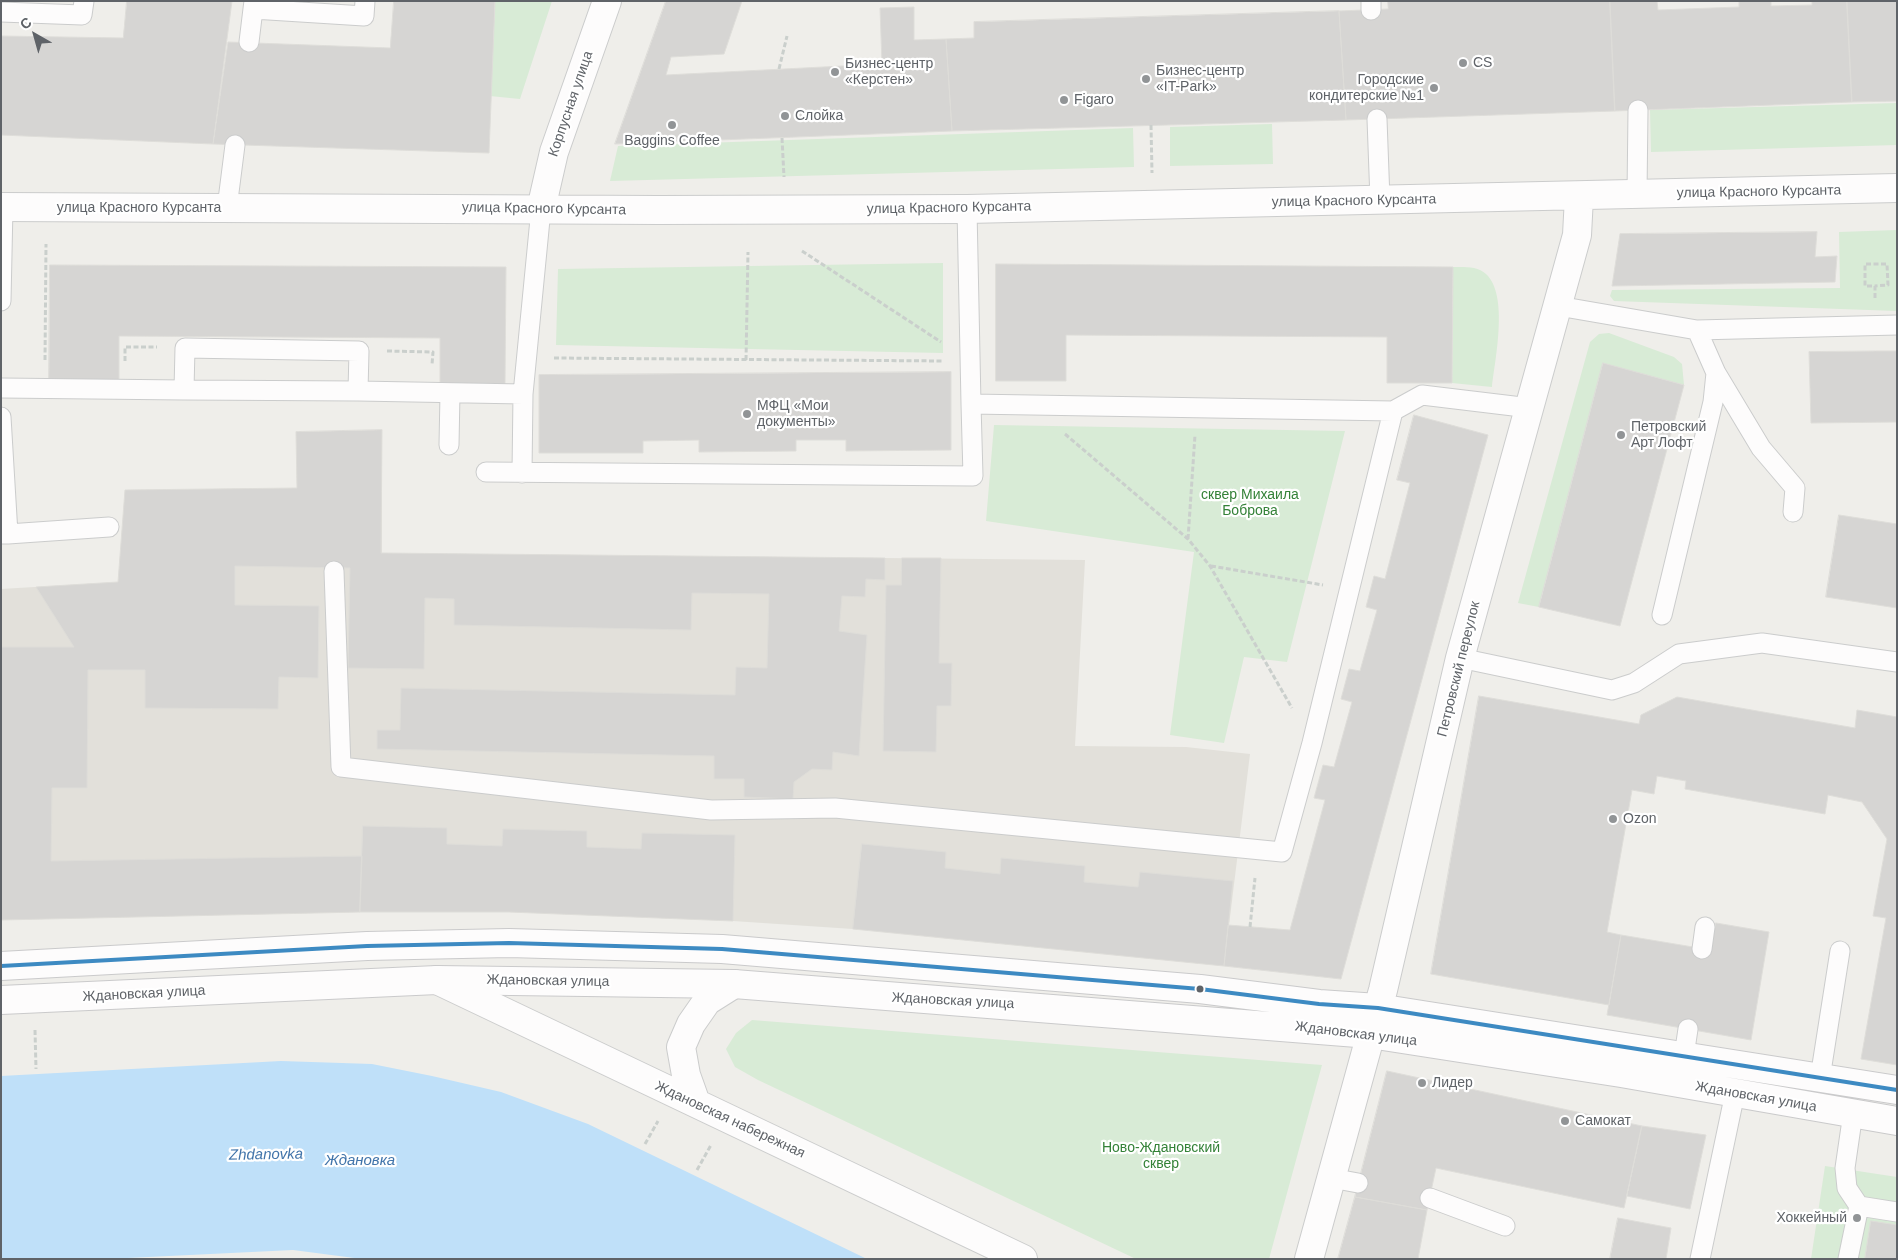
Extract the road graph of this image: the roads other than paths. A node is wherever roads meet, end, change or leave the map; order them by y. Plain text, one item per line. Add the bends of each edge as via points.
1 (84, 1) edge
2 (365, 1) edge
3 (606, 1) edge
4 (254, 5) edge
5 (1, 12) edge
6 (249, 42) dead end
7 (1638, 110) dead end
8 (1377, 119) dead end
9 (235, 145) dead end
10 (1897, 188) edge
11 (1637, 195) junction
12 (1579, 197) junction
13 (1380, 200) junction
14 (2, 207) edge
15 (227, 208) junction
16 (541, 209) junction
17 (967, 209) junction
18 (1, 302) edge
19 (1558, 306) junction
20 (1897, 325) edge
21 (1698, 330) junction
22 (1716, 373) junction
23 (1, 388) edge
24 (184, 390) junction
25 (358, 391) junction
26 (441, 392) junction
27 (523, 394) junction
28 (971, 404) junction
29 (1530, 408) junction
30 (1393, 411) junction
31 (1, 417) edge
32 (449, 445) dead end
33 (486, 472) dead end
34 (522, 473) junction
35 (1793, 512) dead end
36 (109, 527) dead end
37 (5, 534) edge
38 (334, 571) dead end
39 (1662, 615) dead end
40 (1460, 658) junction
41 (1897, 662) edge
42 (1706, 927) dead end
43 (1702, 949) dead end
44 (1840, 952) dead end
45 (1, 966) edge
46 (437, 980) junction
47 (734, 984) junction
48 (1, 1000) edge
49 (1378, 1008) junction
50 (1688, 1029) dead end
51 (1370, 1034) junction
52 (1684, 1056) junction
53 (1820, 1078) junction
54 (1897, 1090) edge
55 (1735, 1093) junction
56 (696, 1103) junction
57 (1853, 1113) junction
58 (1897, 1121) edge
59 (1331, 1178) junction
60 (1358, 1183) dead end
61 (1430, 1198) dead end
62 (1860, 1206) junction
63 (1897, 1212) edge
64 (1505, 1226) dead end
65 (1024, 1259) edge
66 (1309, 1259) edge
67 (1700, 1259) edge
68 (1848, 1259) edge

1 - 5 lane via 82,15
2 - 4 lane via 364,16
3 - 16 street, Корпусная улица via 554,152
4 - 6 lane
7 - 11 lane
8 - 13 lane
9 - 15 lane
10 - 11 street, улица Красного Курсанта
11 - 12 street, улица Красного Курсанта
12 - 13 street, улица Красного Курсанта
12 - 19 street, Петровский переулок via 1577,235
13 - 17 street, улица Красного Курсанта
14 - 15 street, улица Красного Курсанта
14 - 18 lane
15 - 16 street, улица Красного Курсанта
16 - 17 street, улица Красного Курсанта
16 - 27 lane
17 - 28 lane
19 - 21 lane
19 - 29 street, Петровский переулок
20 - 21 lane
21 - 22 lane
22 - 35 lane via 1761,448 1795,488
22 - 39 lane via 1713,402
23 - 24 lane
24 - 25 lane
24 - 25 lane via 185,348 359,351
25 - 26 lane
26 - 27 lane
26 - 32 lane
27 - 34 lane
28 - 30 lane
28 - 34 lane via 972,476
29 - 30 lane via 1422,395
29 - 40 street, Петровский переулок
30 - 38 lane via 1312,744 1282,852 835,808 711,810 342,767
31 - 37 lane
33 - 34 lane
36 - 37 lane
40 - 41 lane via 1612,690 1634,683 1679,654 1762,643
40 - 49 street, Петровский переулок
42 - 43 lane
44 - 53 lane
45 - 49 street, Ждановская улица via 367,946 509,943 702,948
46 - 47 street, Ждановская улица
46 - 48 street, Ждановская улица
46 - 56 street, Ждановская набережная
47 - 51 street, Ждановская улица
47 - 56 street via 707,1001 691,1024 682,1047 686,1075
49 - 51 street, Петровский переулок
49 - 52 street, Ждановская улица
50 - 52 lane
51 - 55 street, Ждановская улица
51 - 59 street, Петровский переулок
52 - 53 street, Ждановская улица
53 - 54 street, Ждановская улица
55 - 57 street, Ждановская улица
55 - 67 lane
56 - 65 street, Ждановская набережная
57 - 58 street, Ждановская улица
57 - 62 lane via 1845,1168 1848,1188
59 - 60 lane
59 - 66 street, Петровский переулок
61 - 64 lane
62 - 63 lane
62 - 68 lane

